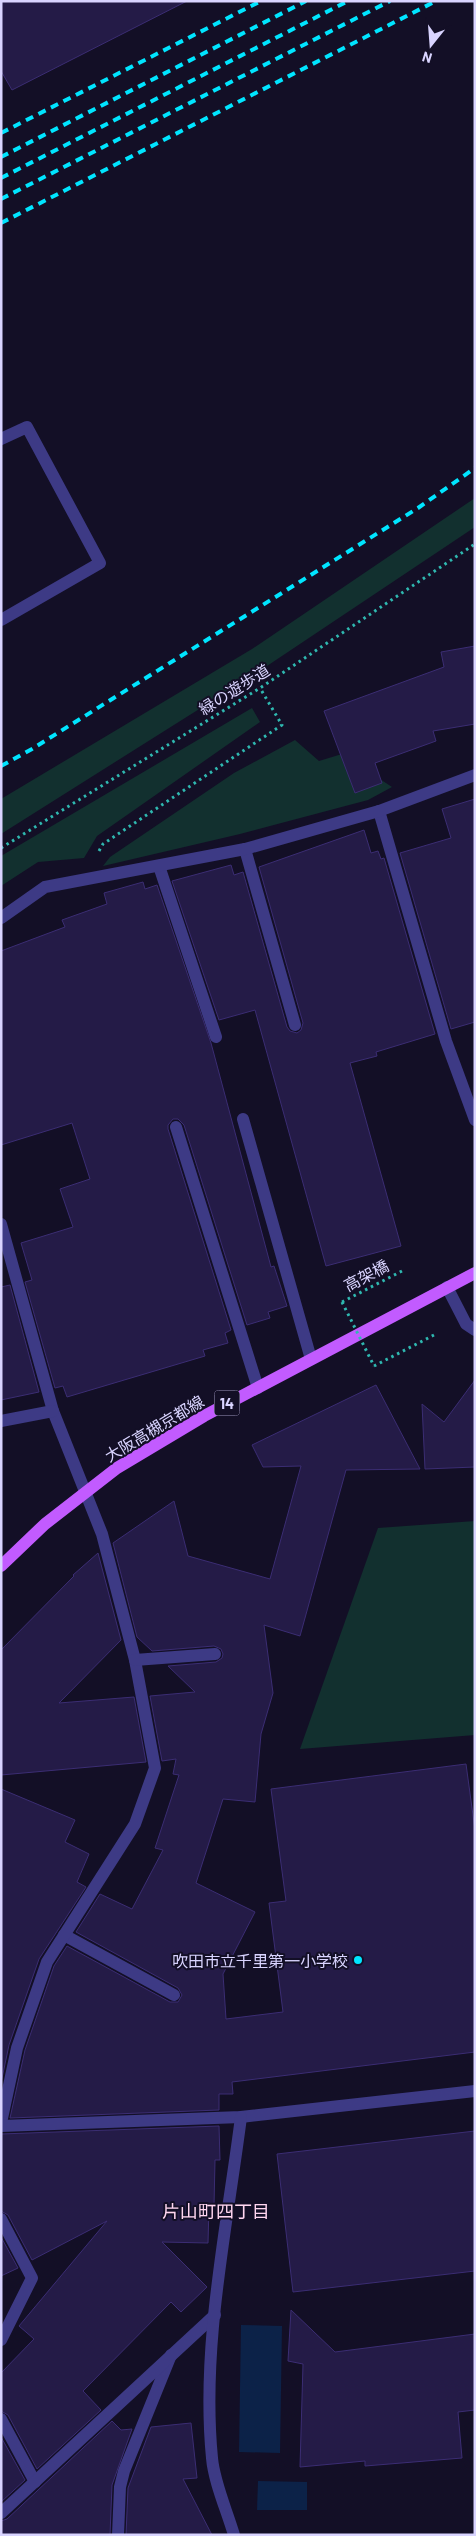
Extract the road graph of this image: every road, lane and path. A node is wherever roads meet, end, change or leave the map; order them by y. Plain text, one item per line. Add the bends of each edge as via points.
1 (1, 440) edge
2 (475, 544) edge
3 (1, 620) edge
4 (260, 688) junction
5 (475, 774) edge
6 (379, 811) junction
7 (1, 848) edge
8 (245, 849) junction
9 (96, 856) dead end
10 (159, 866) junction
11 (1, 918) edge
12 (295, 1025) dead end
13 (216, 1037) dead end
14 (242, 1118) dead end
15 (475, 1120) edge
16 (176, 1127) dead end
17 (1, 1224) edge
18 (7, 1271) edge
19 (402, 1271) dead end
20 (475, 1273) edge
21 (447, 1287) junction
22 (475, 1330) edge
23 (434, 1334) dead end
24 (311, 1359) junction
25 (258, 1388) junction
26 (53, 1411) junction
27 (1, 1422) edge
28 (86, 1490) junction
29 (1, 1566) edge
30 (216, 1654) dead end
31 (135, 1660) junction
32 (64, 1935) junction
33 (174, 1996) dead end
34 (475, 2090) edge
35 (241, 2117) junction
36 (1, 2124) edge
37 (1, 2219) edge
38 (215, 2315) junction
39 (1, 2340) edge
40 (172, 2355) junction
41 (1, 2419) edge
42 (35, 2482) junction
43 (1, 2513) edge
44 (118, 2535) edge
45 (234, 2535) edge

1 - 3 street via 27,426 100,562
2 - 4 path, 緑の遊歩道
4 - 7 path, 緑の遊歩道
4 - 9 path via 282,725 103,844
5 - 6 street
6 - 8 street
6 - 15 street via 446,1041
8 - 10 street
8 - 12 street
10 - 11 street via 45,887
10 - 13 street
14 - 24 street
16 - 25 street
17 - 18 street
18 - 26 street
19 - 23 path, 高架橋, bridge via 342,1302 374,1366
20 - 21 main road, 大阪高槻京都線 / 14
21 - 22 street via 466,1324
21 - 24 main road, 大阪高槻京都線 / 14
24 - 25 main road, 大阪高槻京都線 / 14
25 - 28 main road, 大阪高槻京都線 / 14 via 196,1420
26 - 27 street
26 - 28 street
28 - 29 main road, 大阪高槻京都線 / 14
28 - 31 street via 102,1534
30 - 31 street
31 - 32 street via 155,1768 135,1824
32 - 33 street
32 - 36 street via 47,1962 17,2048
34 - 35 street
35 - 36 street
35 - 38 street
37 - 39 street via 32,2278
38 - 40 street
38 - 45 street via 209,2387 212,2460
40 - 42 street
40 - 44 street via 124,2471
41 - 42 street
42 - 43 street

